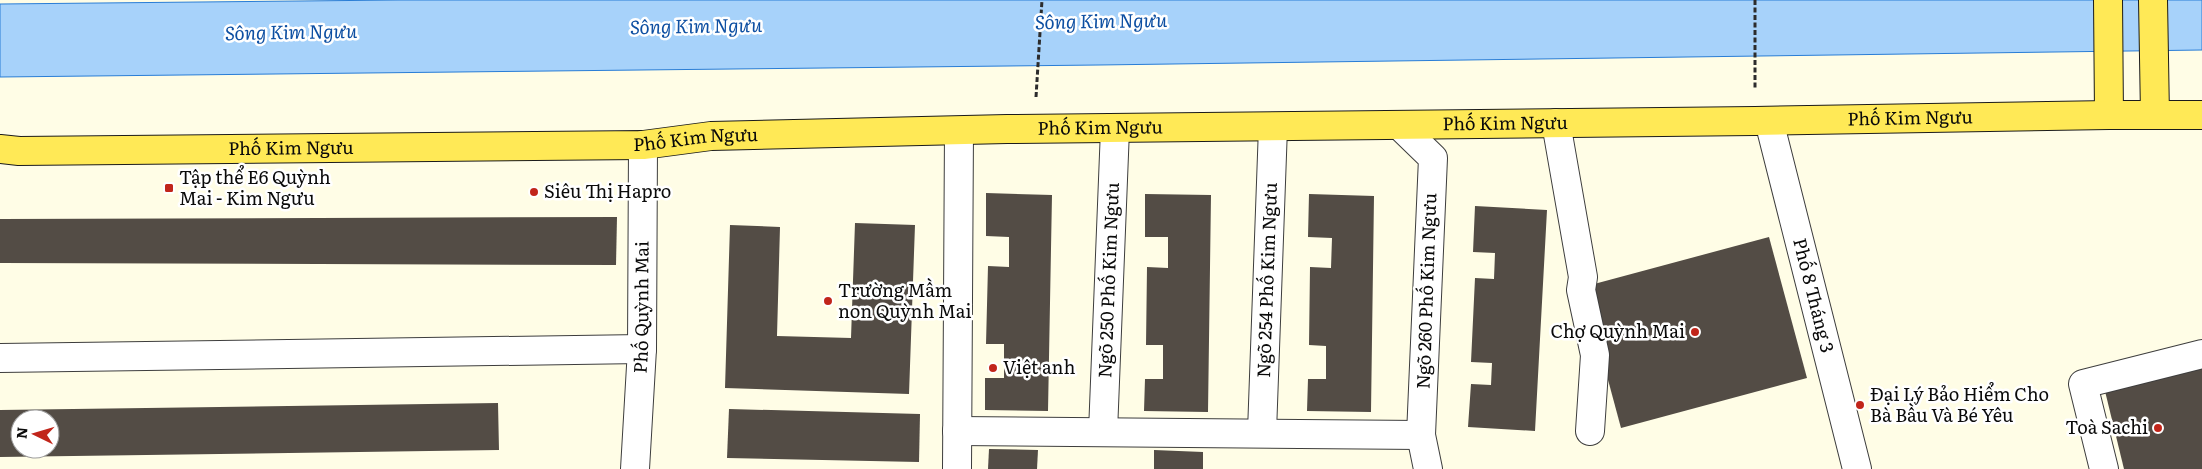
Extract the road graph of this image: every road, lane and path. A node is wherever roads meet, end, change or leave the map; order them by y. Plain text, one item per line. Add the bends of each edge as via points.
1 (1042, 0) edge
2 (1755, 0) edge
3 (2108, 0) edge
4 (2153, 0) edge
5 (1756, 90) dead end
6 (1036, 97) dead end
7 (2109, 115) junction
8 (2155, 115) junction
9 (2202, 115) edge
10 (1769, 121) junction
11 (1556, 123) junction
12 (1400, 126) junction
13 (1273, 127) junction
14 (1115, 129) junction
15 (958, 131) junction
16 (643, 145) junction
17 (0, 149) edge
18 (642, 349) junction
19 (2202, 354) edge
20 (0, 358) edge
21 (1590, 430) dead end
22 (956, 431) junction
23 (1103, 432) junction
24 (1262, 432) junction
25 (1422, 435) junction
26 (1856, 468) edge
27 (635, 469) edge
28 (957, 469) edge
29 (1428, 469) edge
30 (2104, 469) edge

1 - 6 path
2 - 5 path
3 - 7 main road
4 - 8 main road
7 - 8 main road, Phố Kim Ngưu
7 - 10 main road, Phố Kim Ngưu
8 - 9 main road, Phố Kim Ngưu
10 - 11 main road, Phố Kim Ngưu
10 - 26 street, Phố 8 Tháng 3
11 - 12 main road, Phố Kim Ngưu
11 - 21 street via 1583,277 1581,290 1595,355
12 - 13 main road, Phố Kim Ngưu
12 - 25 street, Ngõ 260 Phố Kim Ngưu via 1433,158
13 - 14 main road, Phố Kim Ngưu
13 - 24 street, Ngõ 254 Phố Kim Ngưu
14 - 15 main road, Phố Kim Ngưu
14 - 23 street, Ngõ 250 Phố Kim Ngưu
15 - 16 main road, Phố Kim Ngưu via 711,136
15 - 22 street
16 - 17 main road, Phố Kim Ngưu
16 - 18 street, Phố Quỳnh Mai
18 - 20 street
18 - 27 street, Phố Quỳnh Mai
19 - 30 street via 2083,384
22 - 23 street
22 - 28 street
23 - 24 street
24 - 25 street
25 - 29 street, Ngõ 260 Phố Kim Ngưu

